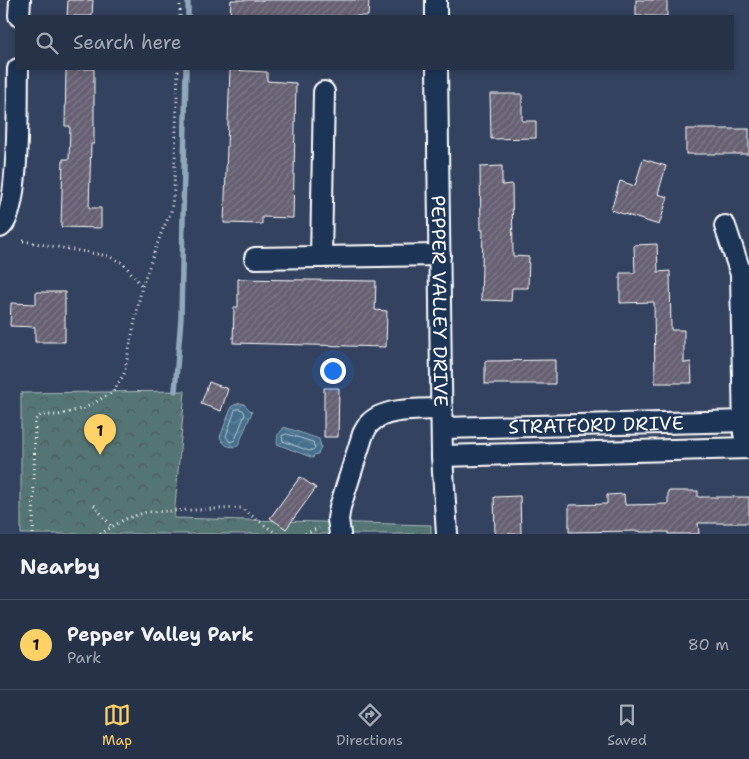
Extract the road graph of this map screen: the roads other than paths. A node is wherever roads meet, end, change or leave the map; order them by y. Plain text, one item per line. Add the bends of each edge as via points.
1 (20, 0) edge
2 (436, 0) edge
3 (19, 15) edge
4 (436, 15) edge
5 (18, 70) edge
6 (437, 70) edge
7 (324, 92) dead end
8 (0, 226) edge
9 (725, 226) dead end
10 (440, 255) junction
11 (321, 257) junction
12 (255, 258) dead end
13 (442, 418) junction
14 (746, 421) edge
15 (747, 448) edge
16 (442, 456) junction
17 (340, 534) edge
18 (447, 534) edge

1 - 3 street
2 - 4 street
5 - 8 street via 16,174 11,205
6 - 10 street, PEPPER VALLEY DRIVE
7 - 11 street
9 - 14 street via 741,274
10 - 11 street
10 - 13 street, PEPPER VALLEY DRIVE
11 - 12 street
13 - 14 street, STRATFORD DRIVE
13 - 16 street, PEPPER VALLEY DRIVE
13 - 17 street, STRATFORD DRIVE via 386,413 369,424 340,507
14 - 15 street
15 - 16 street, STRATFORD DRIVE
16 - 18 street, PEPPER VALLEY DRIVE

